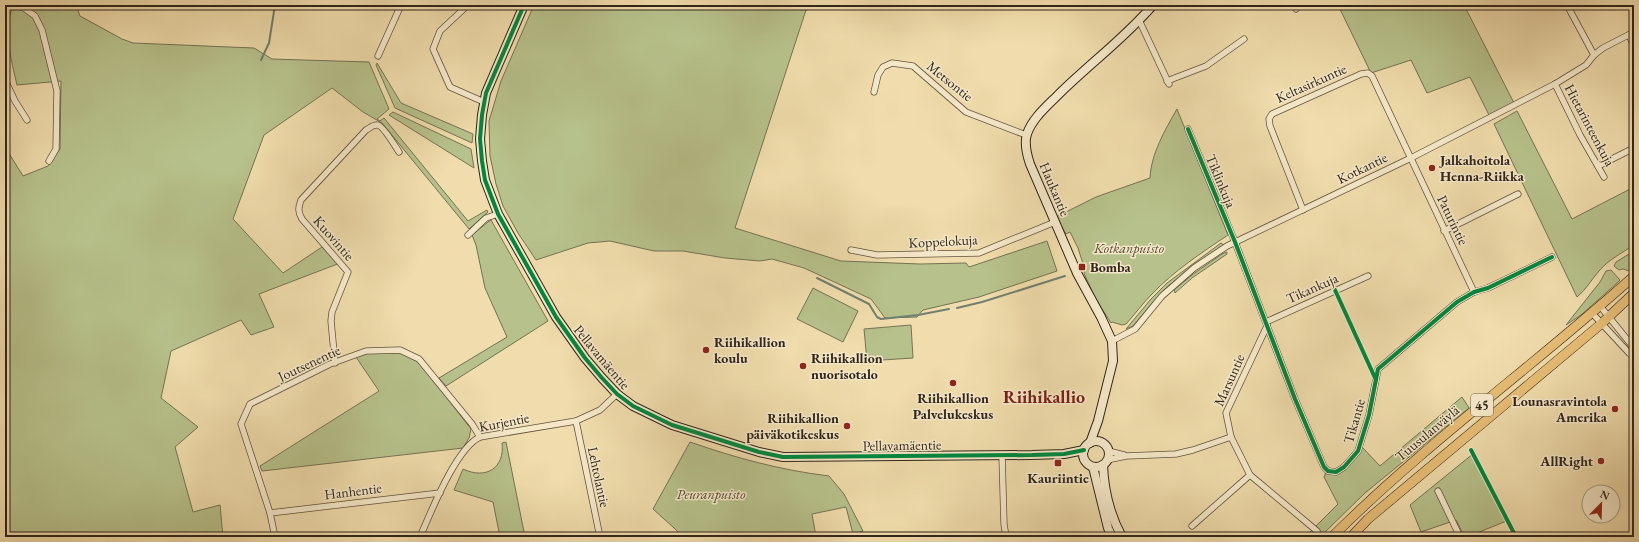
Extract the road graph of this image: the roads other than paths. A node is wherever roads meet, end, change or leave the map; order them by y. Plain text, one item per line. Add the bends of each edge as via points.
1 (14, 5) edge
2 (401, 5) edge
3 (468, 5) edge
4 (524, 5) edge
5 (1153, 5) edge
6 (1567, 5) edge
7 (1139, 20) junction
8 (1631, 33) edge
9 (1244, 39) dead end
10 (1634, 46) edge
11 (1594, 55) junction
12 (378, 56) dead end
13 (5, 80) edge
14 (1555, 84) junction
15 (874, 92) dead end
16 (484, 102) junction
17 (27, 120) dead end
18 (1188, 129) dead end
19 (1026, 135) junction
20 (1634, 148) edge
21 (399, 152) dead end
22 (1411, 158) junction
23 (49, 161) dead end
24 (1598, 166) junction
25 (1604, 177) dead end
26 (1518, 194) dead end
27 (1303, 210) junction
28 (498, 214) junction
29 (1055, 222) junction
30 (1444, 231) junction
31 (468, 236) dead end
32 (1235, 242) junction
33 (851, 250) dead end
34 (1552, 257) dead end
35 (1368, 276) dead end
36 (1634, 276) edge
37 (1474, 292) junction
38 (1634, 293) edge
39 (1600, 306) junction
40 (1592, 313) junction
41 (1609, 317) junction
42 (1266, 324) junction
43 (1601, 324) junction
44 (1112, 341) junction
45 (1634, 348) edge
46 (1634, 357) edge
47 (335, 363) junction
48 (616, 394) junction
49 (576, 421) junction
50 (1098, 421) junction
51 (480, 436) junction
52 (1231, 437) junction
53 (1090, 443) junction
54 (1102, 443) junction
55 (1084, 450) junction
56 (1108, 451) junction
57 (1064, 454) junction
58 (1002, 455) junction
59 (1126, 456) junction
60 (1084, 459) junction
61 (1105, 463) junction
62 (1093, 467) junction
63 (1250, 475) junction
64 (1438, 491) dead end
65 (440, 493) junction
66 (270, 513) junction
67 (1192, 526) dead end
68 (1317, 531) dead end
69 (275, 537) edge
70 (420, 537) edge
71 (600, 537) edge
72 (1006, 537) edge
73 (1112, 537) edge
74 (1122, 537) edge
75 (1332, 537) edge
76 (1351, 537) edge
77 (1460, 537) edge

1 - 23 street via 35,16 42,30 57,91 56,149
2 - 12 street
3 - 16 street via 440,31 433,49 450,87
4 - 16 street, Pellavamäentie
5 - 7 street
6 - 11 street
7 - 9 street via 1168,82 1206,66
7 - 19 street via 1045,108 1034,120
8 - 10 street
8 - 11 street, Kotkantie
11 - 14 street, Kotkantie via 1586,65
13 - 17 street
14 - 22 street, Kotkantie
14 - 24 street, Hietarinteenkuja
15 - 19 street, Metsontie via 883,67 892,63 913,66 966,112
16 - 28 street, Pellavamäentie via 480,139 482,162 485,180
18 - 32 street, Tiklinkuja
19 - 29 street, Haukantie via 1029,160
20 - 24 street
21 - 47 street, Kuovintie via 382,128 377,124 373,125 301,200 298,213 348,272 330,321
22 - 27 street, Kotkantie
22 - 27 street, Keltasirkuntie via 1372,76 1368,73 1272,114 1269,119 1270,126
22 - 30 street, Paturintie
24 - 25 street, Hietarinteenkuja
26 - 30 street
27 - 32 street, Kotkantie
28 - 31 street via 486,218
28 - 48 street, Pellavamäentie via 568,334
29 - 33 street, Koppelokuja via 978,253 877,255
29 - 44 street, Haukantie via 1077,273
30 - 37 street, Paturintie
32 - 42 street, Tikantie
32 - 44 street, Kotkantie via 1194,268 1162,296 1135,329
34 - 37 street, Tikantie via 1488,288
35 - 42 street, Tikankuja
36 - 39 main road, Tuusulanväylä / 45
37 - 42 street, Tikantie via 1440,315 1378,369 1369,415 1358,451 1336,472 1328,471 1324,467
38 - 41 main road, Tuusulanväylä / 45
39 - 40 main road, Tuusulanväylä / 45
39 - 41 street
40 - 43 street
40 - 75 main road, Tuusulanväylä / 45 via 1424,452
41 - 43 main road, Tuusulanväylä / 45
41 - 45 street
42 - 52 street, Marsuntie via 1226,413
43 - 46 street
43 - 76 main road, Tuusulanväylä / 45 via 1368,519
44 - 50 street, Haukantie via 1113,360
47 - 51 street, Joutsenentie via 366,351 400,350 419,359
47 - 66 street, Joutsenentie via 250,404 241,424
48 - 49 street, Kurjentie via 600,410
48 - 58 street, Pellavamäentie via 633,406 672,425 771,455
49 - 51 street, Kurjentie
49 - 71 street, Lehtolantie
50 - 53 street, Haukantie
50 - 54 street, Haukantie
51 - 65 street, Kurjentie via 457,461
52 - 59 street via 1176,454
52 - 63 street, Marsuntie
53 - 54 street
53 - 55 street
54 - 56 street
55 - 57 street, Pellavamäentie
55 - 60 street
56 - 59 street
56 - 61 street
57 - 58 street, Pellavamäentie
57 - 60 street, Pellavamäentie
58 - 72 street
59 - 61 street
60 - 62 street
61 - 62 street
61 - 74 street via 1105,492
62 - 73 street
63 - 67 street
63 - 68 street, Marsuntie
64 - 77 street
65 - 66 street, Hanhentie
65 - 70 street, Kurjentie
66 - 69 street, Joutsenentie

